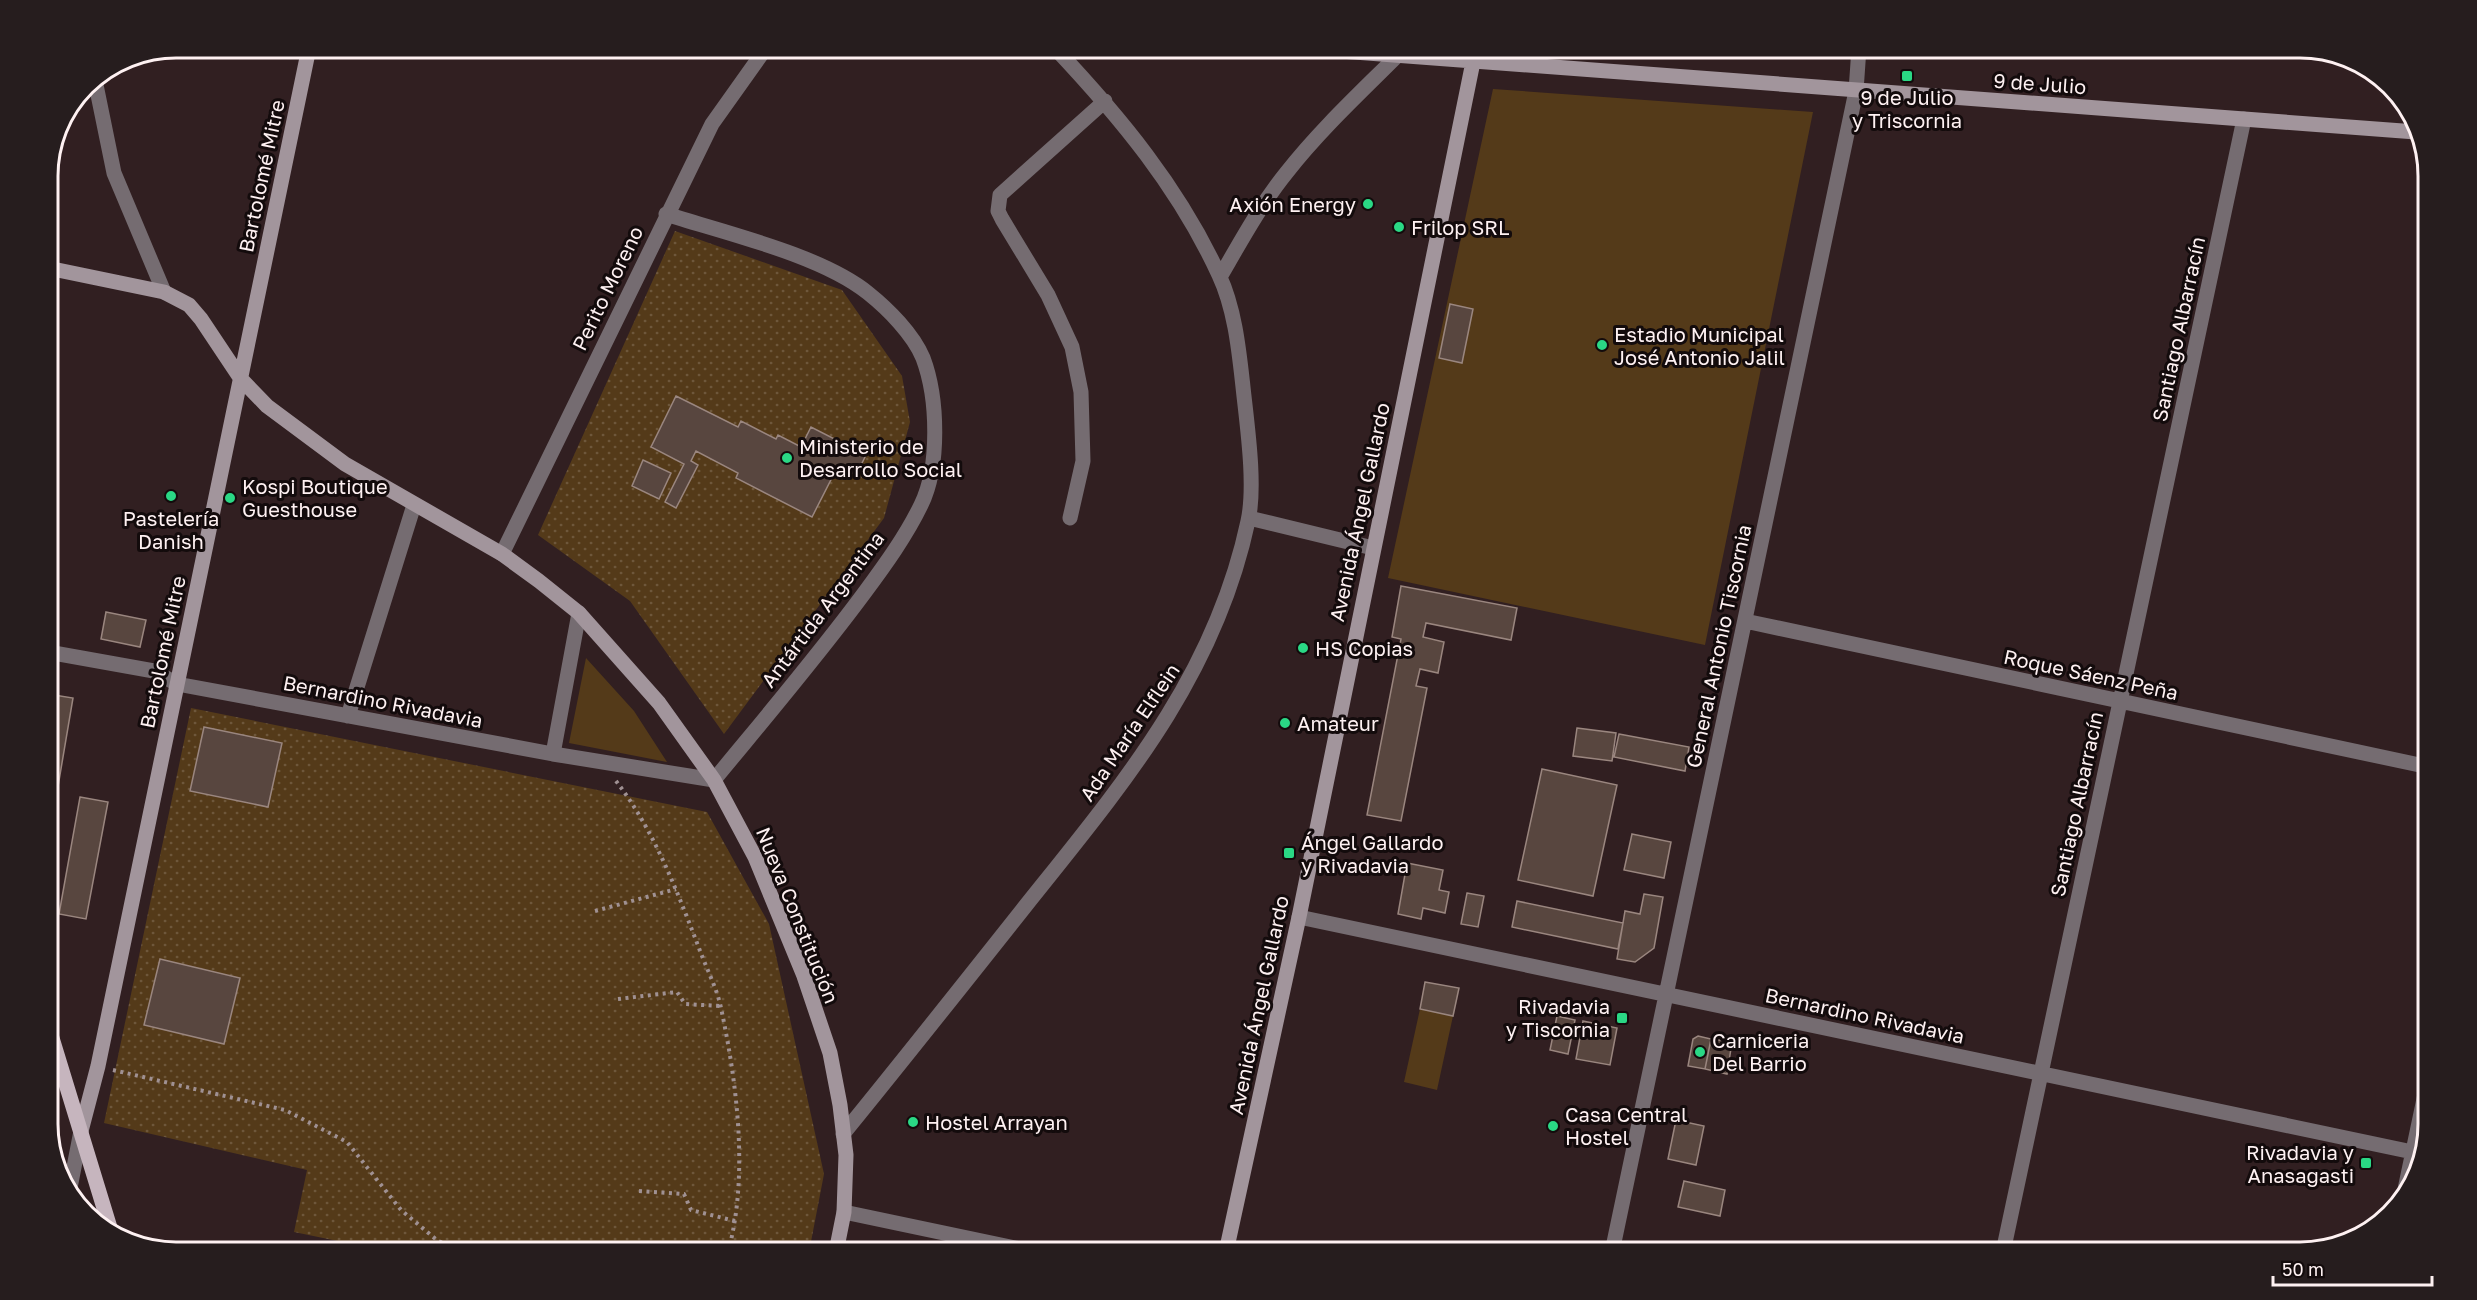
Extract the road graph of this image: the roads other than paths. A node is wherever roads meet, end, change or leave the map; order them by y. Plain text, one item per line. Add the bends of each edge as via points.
1 (1395, 58) edge
2 (1434, 58) edge
3 (1858, 58) edge
4 (307, 59) edge
5 (758, 59) edge
6 (1065, 59) edge
7 (1473, 62) junction
8 (96, 90) edge
9 (1856, 91) junction
10 (1105, 101) junction
11 (2244, 119) junction
12 (2409, 131) edge
13 (666, 214) junction
14 (59, 270) edge
15 (1220, 277) junction
16 (164, 292) junction
17 (241, 379) junction
18 (414, 506) junction
19 (1070, 518) dead end
20 (1249, 518) junction
21 (1373, 548) junction
22 (502, 554) junction
23 (579, 613) junction
24 (1745, 621) junction
25 (59, 654) edge
26 (177, 684) junction
27 (2119, 702) junction
28 (348, 716) junction
29 (553, 754) junction
30 (2418, 764) edge
31 (714, 780) junction
32 (1299, 917) junction
33 (1667, 995) junction
34 (59, 1070) edge
35 (2041, 1073) junction
36 (81, 1131) junction
37 (843, 1134) junction
38 (2414, 1152) edge
39 (72, 1178) edge
40 (844, 1212) junction
41 (107, 1219) edge
42 (838, 1242) edge
43 (986, 1242) edge
44 (1228, 1242) edge
45 (1614, 1242) edge
46 (2005, 1242) edge

1 - 15 street via 1286,172
2 - 7 street, 9 de Julio
3 - 9 street, General Antonio Tiscornia
4 - 17 street, Bartolomé Mitre
5 - 13 street, Perito Moreno via 712,124
6 - 10 street, Ada María Elflein
7 - 9 street, 9 de Julio
7 - 21 street, Avenida Ángel Gallardo
8 - 16 street via 114,173
9 - 11 street, 9 de Julio
9 - 24 street, General Antonio Tiscornia
10 - 15 street, Ada María Elflein via 1163,174
10 - 19 street via 1000,195 998,203 1002,219 1048,296 1072,347 1082,392 1083,461
11 - 12 street, 9 de Julio
11 - 27 street, Santiago Albarracín
13 - 22 street, Perito Moreno
13 - 31 street, Antártida Argentina via 832,270 868,293 907,332 922,357 934,401 934,453 917,512 839,628
14 - 16 street
15 - 20 street, Ada María Elflein via 1239,354 1250,445
16 - 17 street, Nueva Constitución via 189,305
17 - 18 street, Nueva Constitución via 267,406 345,464
17 - 26 street, Bartolomé Mitre
18 - 22 street, Nueva Constitución
18 - 28 street
20 - 21 street
20 - 37 street, Ada María Elflein via 1226,601 1197,668 1156,736 1111,799
21 - 32 street, Avenida Ángel Gallardo
22 - 23 street, Nueva Constitución
23 - 29 street
23 - 31 street, Nueva Constitución via 659,703
24 - 27 street, Roque Sáenz Peña
24 - 33 street, General Antonio Tiscornia
25 - 26 street, Bernardino Rivadavia via 154,671
26 - 28 street, Bernardino Rivadavia
26 - 36 street, Bartolomé Mitre
27 - 30 street, Roque Sáenz Peña
27 - 35 street, Santiago Albarracín
28 - 29 street, Bernardino Rivadavia
29 - 31 street, Bernardino Rivadavia
31 - 37 street, Nueva Constitución via 755,857 804,976 830,1053
32 - 33 street, Bernardino Rivadavia
32 - 44 street, Avenida Ángel Gallardo
33 - 35 street, Bernardino Rivadavia
33 - 45 street, General Antonio Tiscornia
34 - 36 main road
35 - 38 street, Bernardino Rivadavia
35 - 46 street, Santiago Albarracín
36 - 39 street, Bartolomé Mitre
36 - 41 main road
37 - 40 street, Nueva Constitución
40 - 42 street
40 - 43 street

